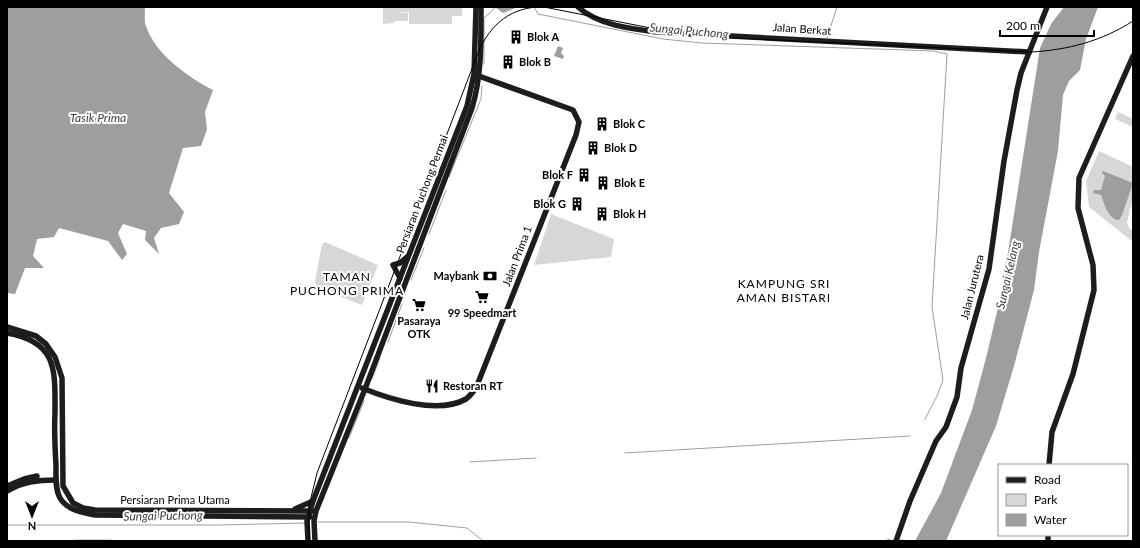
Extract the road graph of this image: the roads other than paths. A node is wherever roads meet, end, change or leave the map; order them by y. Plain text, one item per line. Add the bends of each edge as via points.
1 (476, 7) edge
2 (481, 7) edge
3 (578, 7) edge
4 (1048, 7) edge
5 (1029, 52) junction
6 (1133, 56) edge
7 (480, 66) junction
8 (477, 75) junction
9 (487, 78) junction
10 (477, 86) junction
11 (441, 181) junction
12 (408, 256) junction
13 (400, 278) junction
14 (7, 327) edge
15 (7, 333) edge
16 (370, 376) junction
17 (358, 386) junction
18 (365, 389) junction
19 (375, 393) junction
20 (361, 399) junction
21 (1049, 464) edge
22 (59, 469) junction
23 (48, 478) junction
24 (56, 478) junction
25 (7, 486) edge
26 (60, 487) junction
27 (7, 491) edge
28 (314, 501) junction
29 (291, 510) junction
30 (296, 516) junction
31 (311, 516) junction
32 (306, 527) junction
33 (312, 537) edge
34 (308, 541) edge
35 (896, 541) edge

1 - 8 main road, Persiaran Puchong Permai
2 - 7 main road, Persiaran Puchong Permai
3 - 5 main road, Jalan Berkat via 595,19 657,32
4 - 5 main road, Jalan Jurutera
5 - 35 main road, Jalan Jurutera via 1021,73 1004,161 989,270 961,368 957,397 946,427 936,441 910,501
6 - 21 main road via 1078,178 1078,208 1093,265 1094,290 1073,374 1052,432
7 - 8 main road, Persiaran Puchong Permai
7 - 9 main road
8 - 9 main road, Jalan Prima 1
8 - 10 main road, Persiaran Puchong Permai
8 - 11 main road, Persiaran Puchong Permai
9 - 10 main road
9 - 19 main road, Jalan Prima 1 via 572,110 579,122 576,135 476,388 468,398 458,403 442,405 401,403
10 - 11 main road, Persiaran Puchong Permai via 472,108
11 - 12 main road, Persiaran Puchong Permai
11 - 16 main road, Persiaran Puchong Permai
12 - 13 main road, Persiaran Puchong Permai
12 - 13 main road via 393,265
13 - 17 main road, Persiaran Puchong Permai
14 - 22 main road via 36,336 46,344 55,357 62,378
15 - 22 main road via 34,342 42,347 50,358 56,381
16 - 18 main road, Persiaran Puchong Permai
16 - 19 main road
17 - 18 main road, Jalan Prima 1
17 - 28 main road, Persiaran Puchong Permai
18 - 19 main road, Jalan Prima 1
18 - 20 main road, Persiaran Puchong Permai
19 - 20 main road
20 - 31 main road, Persiaran Puchong Permai
22 - 23 main road
22 - 24 main road
22 - 26 main road, Persiaran Prima Utama
23 - 24 main road
23 - 25 main road via 30,477
23 - 26 main road
23 - 27 main road via 25,482
24 - 26 main road
26 - 29 main road, Persiaran Prima Utama via 73,503 82,508 95,510
26 - 30 main road, Persiaran Prima Utama via 60,498 65,503 81,512 95,515
28 - 29 main road
28 - 31 main road, Persiaran Puchong Permai
29 - 31 main road, Persiaran Prima Utama
30 - 31 main road, Persiaran Prima Utama
30 - 32 main road
31 - 32 main road, Persiaran Puchong Permai
31 - 33 main road, Persiaran Puchong Permai
32 - 33 main road, Persiaran Puchong Permai
33 - 34 main road, Persiaran Puchong Permai

